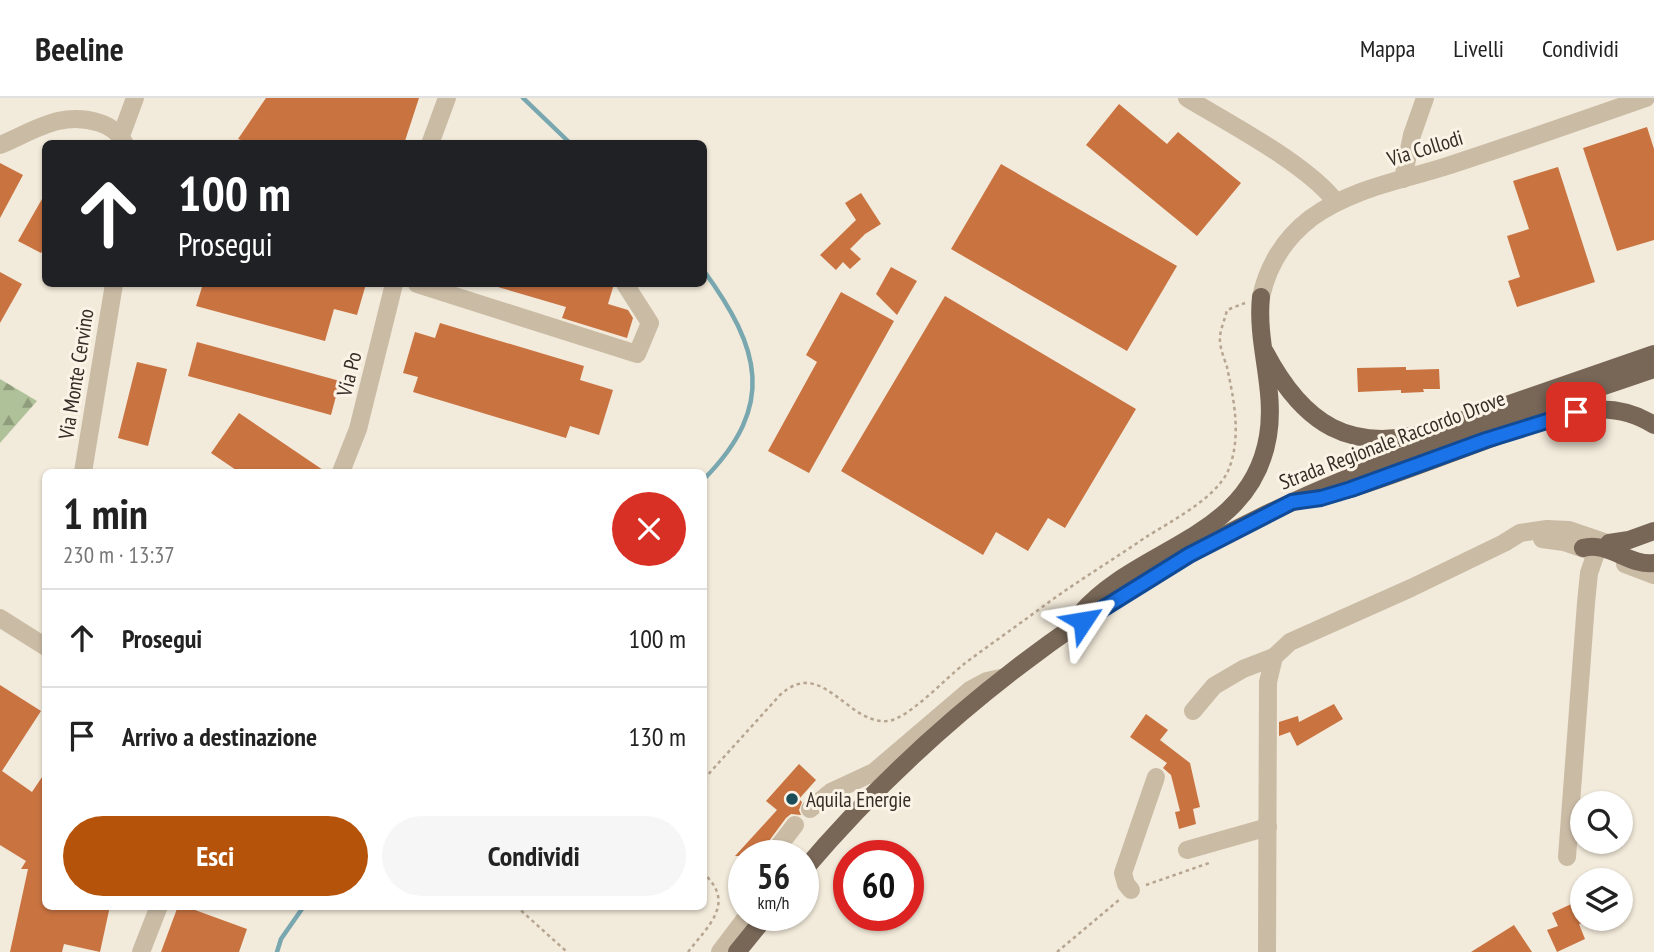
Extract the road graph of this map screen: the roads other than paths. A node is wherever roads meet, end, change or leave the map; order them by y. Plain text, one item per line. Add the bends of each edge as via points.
1 (135, 98) edge
2 (447, 98) edge
3 (1187, 98) edge
4 (1425, 98) edge
5 (1646, 98) edge
6 (123, 140) edge
7 (431, 140) edge
8 (0, 145) edge
9 (1403, 179) junction
10 (1336, 202) junction
11 (114, 287) edge
12 (393, 287) edge
13 (426, 287) edge
14 (627, 287) edge
15 (1261, 297) joint
16 (1265, 352) junction
17 (1654, 354) edge
18 (1654, 369) edge
19 (1654, 425) edge
20 (83, 469) edge
21 (343, 469) edge
22 (1292, 502) junction
23 (1654, 531) edge
24 (1504, 543) junction
25 (1596, 548) junction
26 (1654, 562) edge
27 (1654, 575) edge
28 (0, 618) edge
29 (1065, 634) junction
30 (42, 643) edge
31 (1274, 657) junction
32 (1009, 676) junction
33 (1193, 711) dead end
34 (1156, 777) dead end
35 (810, 809) dead end
36 (795, 825) dead end
37 (1268, 827) junction
38 (783, 840) edge
39 (1187, 850) dead end
40 (819, 853) edge
41 (1567, 857) dead end
42 (1131, 890) road end
43 (157, 910) edge
44 (736, 931) edge
45 (754, 931) edge
46 (141, 952) edge
47 (720, 952) edge
48 (737, 952) edge
49 (1267, 952) edge

1 - 6 street
2 - 7 street
3 - 10 street via 1282,157
4 - 9 street
5 - 9 street, Via Collodi
6 - 8 street via 97,122 71,118 44,124
9 - 10 street, Via Collodi
10 - 15 street, Via Collodi via 1307,221 1283,246
11 - 20 street, Via Monte Cervino
12 - 21 street, Via Po via 358,429
13 - 14 street via 638,354 650,323
15 - 16 main road
16 - 17 main road via 1284,386 1314,418 1355,436 1383,439 1432,431
16 - 29 main road via 1268,436 1260,465 1244,494 1211,526 1099,595
18 - 22 main road, Strada Regionale Raccordo Drove via 1410,454
19 - 22 main road via 1622,411 1576,412 1351,489
22 - 29 main road, Strada Regionale Raccordo Drove via 1170,566
23 - 25 main road
24 - 25 street via 1545,539
24 - 25 street via 1520,533 1546,529 1574,531
24 - 31 street via 1290,642
25 - 26 street
25 - 26 main road via 1642,563
25 - 27 street
25 - 41 street via 1586,603
28 - 30 street
29 - 32 main road, Strada Regionale Raccordo Drove
31 - 33 street via 1214,686
31 - 37 street via 1268,682
32 - 35 street via 970,690 874,772 831,792
32 - 40 main road, Strada Regionale Raccordo Drove via 893,776
34 - 42 street via 1123,873
36 - 38 street
37 - 39 street
37 - 49 street
43 - 46 street
44 - 47 street
45 - 48 main road

